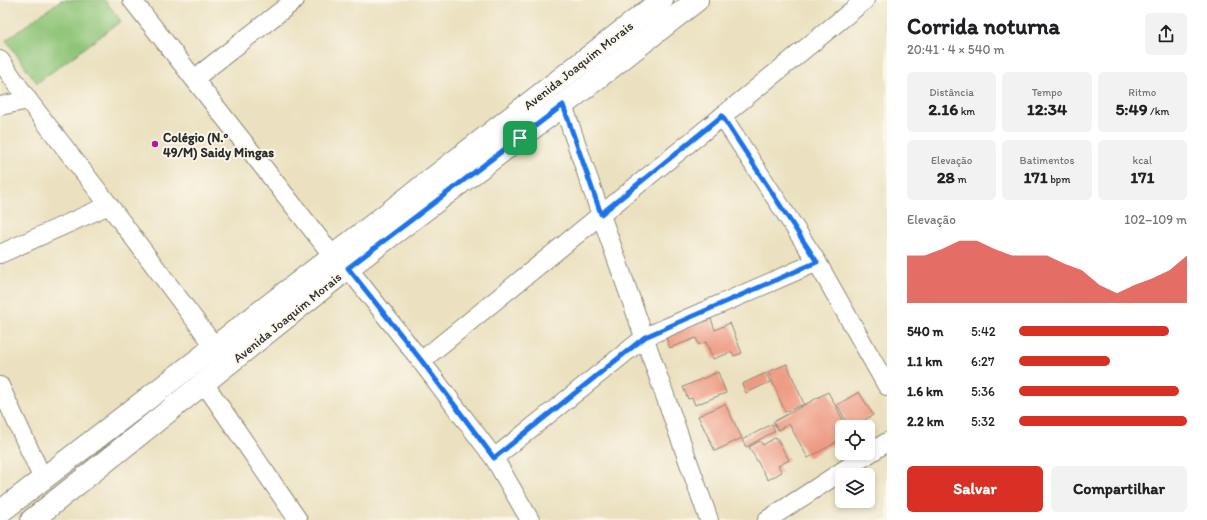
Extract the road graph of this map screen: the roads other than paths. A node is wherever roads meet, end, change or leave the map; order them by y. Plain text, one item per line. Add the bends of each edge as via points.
1 (132, 0) edge
2 (295, 0) edge
3 (662, 0) edge
4 (697, 0) edge
5 (865, 0) edge
6 (0, 60) edge
7 (194, 79) junction
8 (28, 100) junction
9 (563, 105) junction
10 (0, 106) edge
11 (722, 116) junction
12 (109, 205) junction
13 (601, 214) junction
14 (0, 254) edge
15 (341, 262) junction
16 (817, 262) junction
17 (645, 337) junction
18 (215, 346) junction
19 (421, 360) junction
20 (204, 383) junction
21 (0, 386) edge
22 (887, 386) edge
23 (887, 442) edge
24 (494, 458) junction
25 (43, 479) junction
26 (0, 512) edge
27 (32, 520) edge
28 (298, 520) edge
29 (530, 520) edge
30 (710, 520) edge
31 (767, 520) edge

1 - 7 street
2 - 7 street
3 - 15 street, Avenida Joaquim Morais
4 - 9 street, Avenida Joaquim Morais
5 - 11 street
6 - 8 street
7 - 15 street
8 - 10 street
8 - 12 street
9 - 13 street
9 - 15 street, Avenida Joaquim Morais
11 - 13 street
11 - 16 street
12 - 14 street
12 - 18 street
13 - 17 street
13 - 19 street
15 - 18 street, Avenida Joaquim Morais
15 - 19 street
15 - 20 street, Avenida Joaquim Morais
16 - 17 street
16 - 22 street
17 - 24 street
17 - 30 street
18 - 25 street, Avenida Joaquim Morais
19 - 24 street
20 - 27 street, Avenida Joaquim Morais
20 - 28 street
21 - 25 street
23 - 31 street
24 - 29 street
25 - 26 street, Avenida Joaquim Morais

